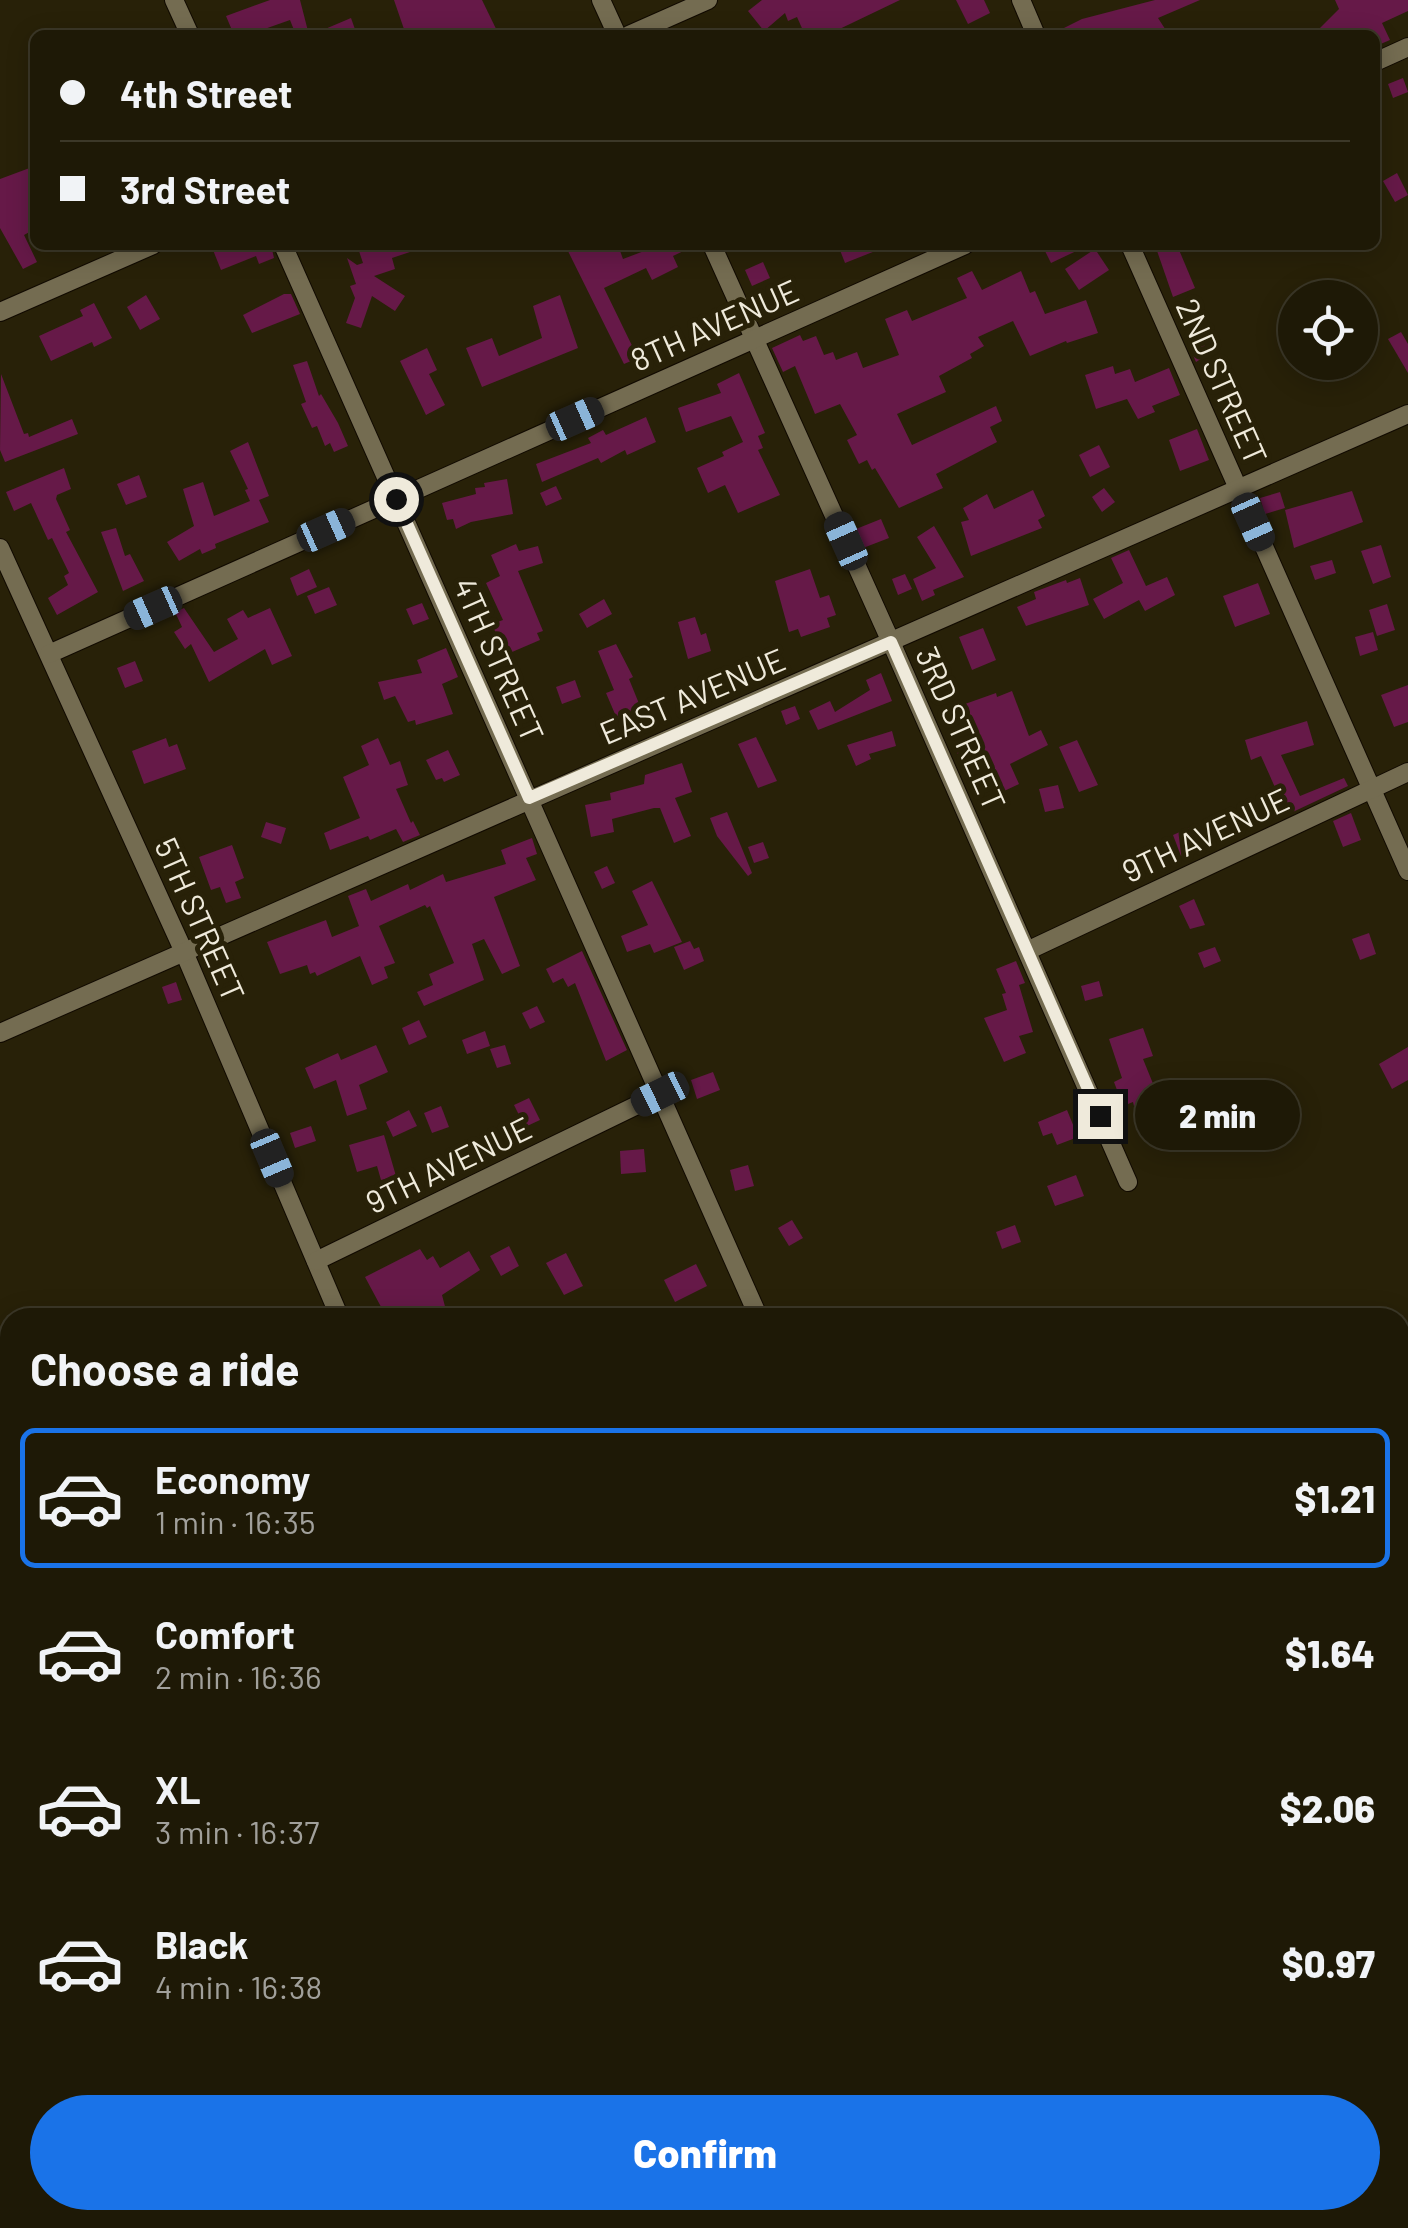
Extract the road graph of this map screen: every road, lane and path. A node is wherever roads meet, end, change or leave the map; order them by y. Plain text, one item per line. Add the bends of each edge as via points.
1 (174, 0) edge
2 (601, 0) edge
3 (708, 0) edge
4 (1021, 0) edge
5 (188, 30) edge
6 (615, 30) edge
7 (640, 30) edge
8 (1034, 30) edge
9 (1408, 48) edge
10 (1380, 60) edge
11 (141, 250) edge
12 (285, 250) edge
13 (714, 250) edge
14 (954, 250) edge
15 (1132, 250) edge
16 (0, 312) edge
17 (754, 339) junction
18 (1408, 414) edge
19 (1238, 489) junction
20 (396, 499) junction
21 (0, 548) edge
22 (891, 642) junction
23 (48, 654) junction
24 (1408, 772) edge
25 (1372, 789) junction
26 (529, 798) junction
27 (1408, 871) edge
28 (1027, 951) junction
29 (184, 952) junction
30 (0, 1034) edge
31 (660, 1094) junction
32 (1128, 1182) dead end
33 (316, 1261) junction
34 (336, 1308) edge
35 (755, 1308) edge

1 - 5 street
2 - 6 street
3 - 7 street
4 - 8 street
9 - 10 street
11 - 16 street
12 - 20 street, 4TH STREET
13 - 17 street, 3RD STREET
14 - 17 street, 8TH AVENUE
15 - 19 street, 2ND STREET
17 - 20 street, 8TH AVENUE
17 - 22 street, 3RD STREET
18 - 19 street, EAST AVENUE
19 - 22 street, EAST AVENUE
19 - 25 street, 2ND STREET
20 - 23 street, 8TH AVENUE
20 - 26 street, 4TH STREET
21 - 23 street, 5TH STREET
22 - 26 street, EAST AVENUE
22 - 28 street, 3RD STREET
23 - 29 street, 5TH STREET
24 - 25 street, 9TH AVENUE
25 - 27 street, 2ND STREET
25 - 28 street, 9TH AVENUE
26 - 29 street, EAST AVENUE
26 - 31 street, 4TH STREET
28 - 32 street, 3RD STREET
29 - 30 street, EAST AVENUE
29 - 33 street, 5TH STREET
31 - 33 street, 9TH AVENUE
31 - 35 street, 4TH STREET
33 - 34 street, 5TH STREET

